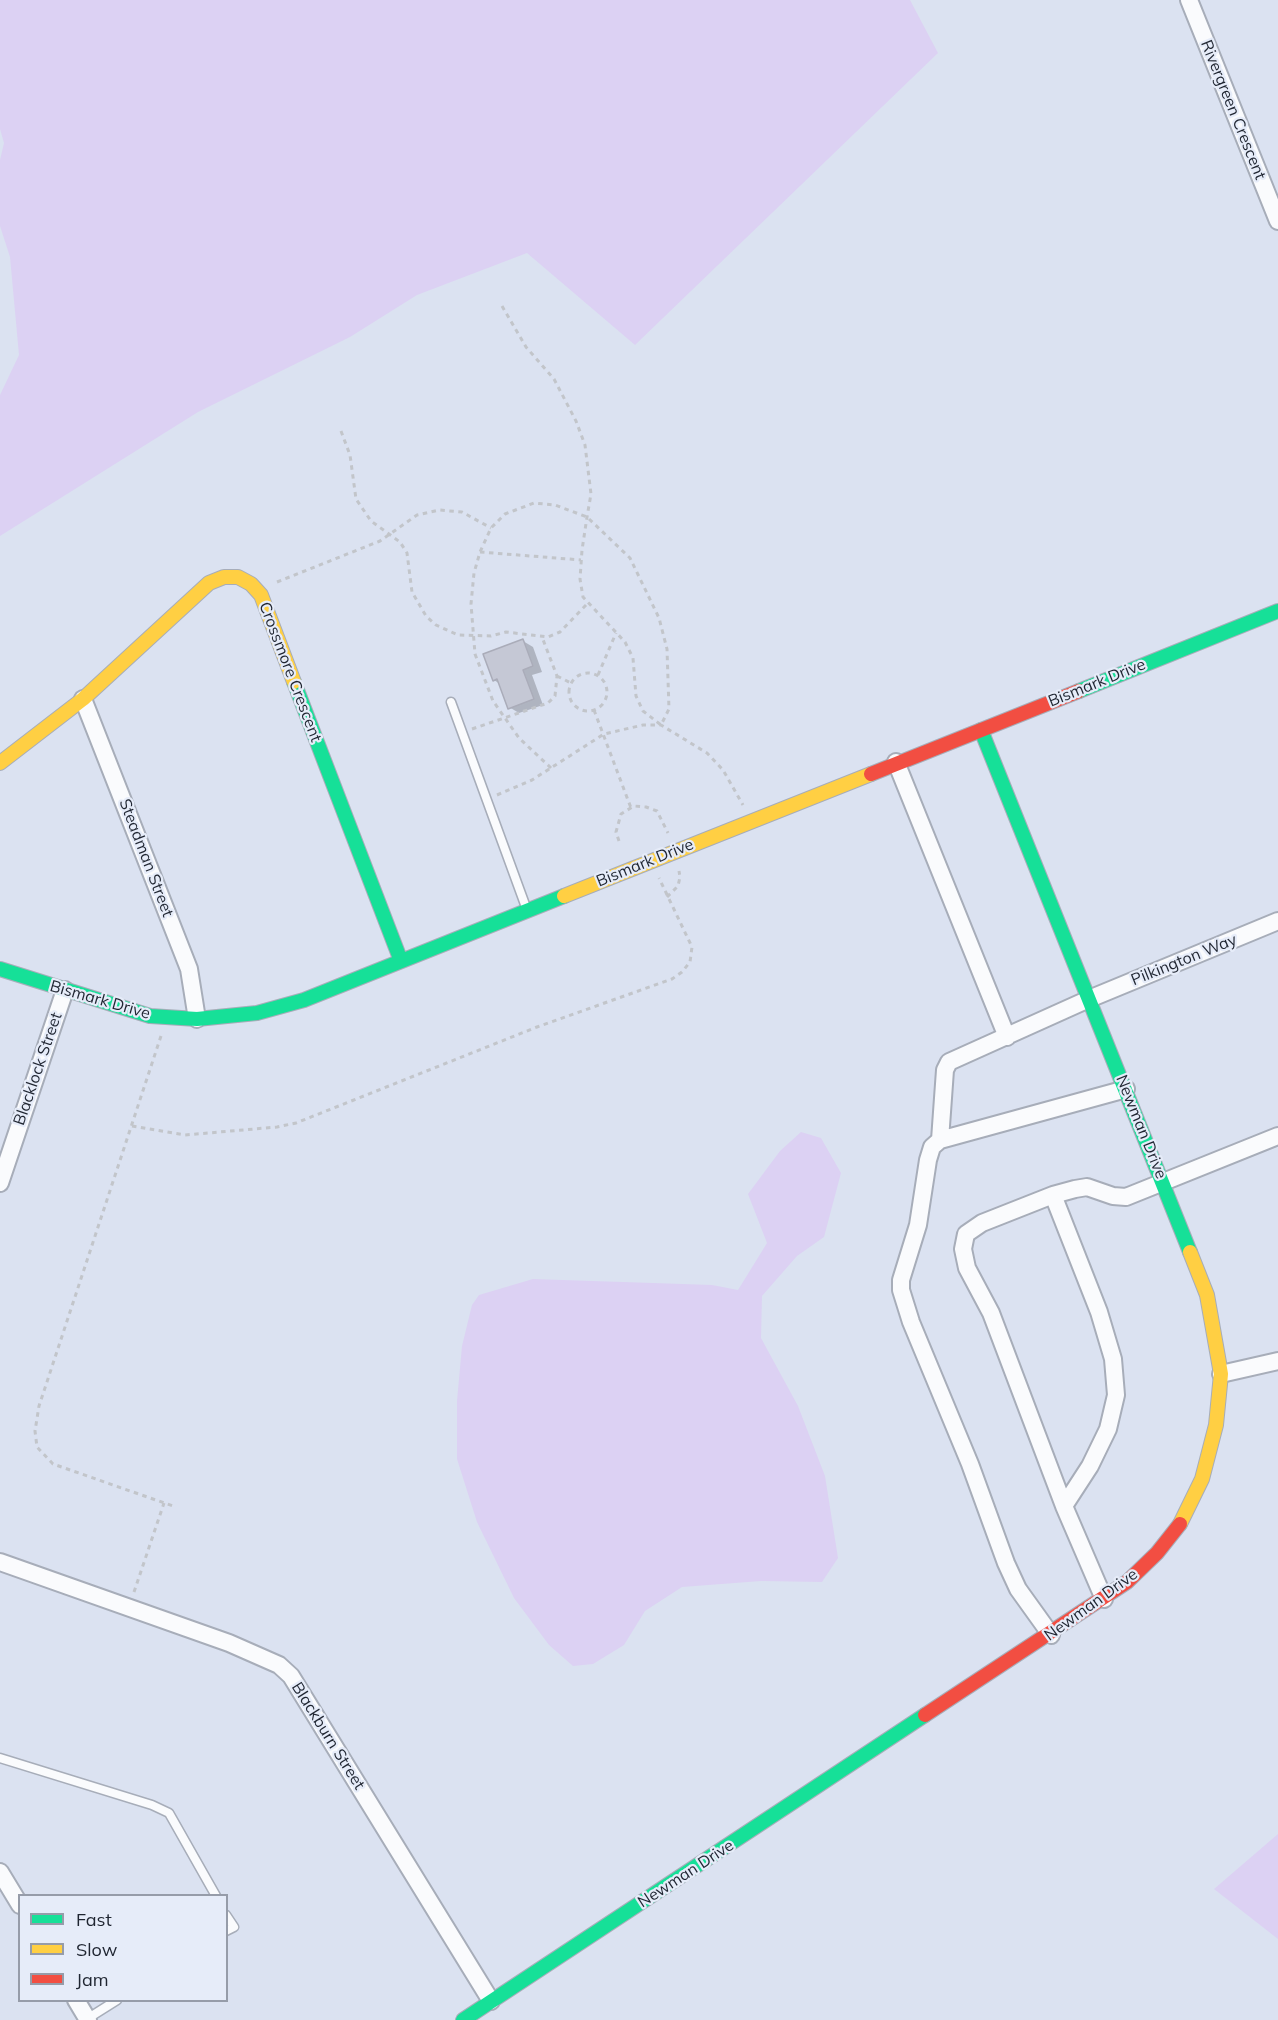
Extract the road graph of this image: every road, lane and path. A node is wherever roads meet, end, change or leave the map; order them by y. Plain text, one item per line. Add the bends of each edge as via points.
1 (1189, 0) edge
2 (1278, 221) edge
3 (502, 306) dead end
4 (341, 431) dead end
5 (587, 517) junction
6 (491, 528) junction
7 (389, 534) junction
8 (480, 552) junction
9 (582, 560) junction
10 (277, 582) dead end
11 (588, 603) junction
12 (1278, 610) edge
13 (616, 633) junction
14 (473, 636) junction
15 (542, 636) junction
16 (598, 675) junction
17 (557, 676) junction
18 (571, 683) junction
19 (83, 699) junction
20 (451, 702) dead end
21 (594, 710) junction
22 (506, 719) junction
23 (661, 725) junction
24 (981, 730) junction
25 (462, 732) junction
26 (604, 734) junction
27 (896, 762) junction
28 (0, 763) edge
29 (551, 768) junction
30 (486, 799) junction
31 (631, 808) junction
32 (751, 820) junction
33 (668, 835) dead end
34 (619, 841) dead end
35 (652, 860) junction
36 (678, 868) dead end
37 (667, 897) junction
38 (527, 910) junction
39 (1278, 921) edge
40 (401, 961) junction
41 (0, 969) edge
42 (65, 990) junction
43 (1089, 999) junction
44 (167, 1017) junction
45 (197, 1019) junction
46 (1006, 1037) junction
47 (1126, 1089) junction
48 (132, 1126) junction
49 (1278, 1136) edge
50 (940, 1140) junction
51 (0, 1183) edge
52 (1164, 1183) junction
53 (1053, 1195) junction
54 (1278, 1361) edge
55 (1221, 1374) junction
56 (164, 1503) junction
57 (172, 1506) dead end
58 (1064, 1506) junction
59 (0, 1562) edge
60 (1104, 1599) junction
61 (129, 1608) junction
62 (1051, 1635) junction
63 (0, 1758) edge
64 (0, 1872) edge
65 (215, 1894) edge
66 (18, 1902) edge
67 (228, 1918) edge
68 (228, 1931) edge
69 (491, 2001) junction
70 (77, 2002) edge
71 (115, 2002) edge
72 (87, 2020) edge
73 (463, 2020) edge

1 - 2 street, Rivergreen Crescent
3 - 5 path via 526,347 554,379 576,421 590,472
4 - 7 path via 350,455 356,499 371,521
5 - 6 path via 555,505 534,503 505,514
5 - 9 path
5 - 23 path via 630,558 659,618 670,678 669,709
6 - 7 path via 462,512 439,510 417,515
6 - 8 path
7 - 10 path
7 - 14 path via 407,552 412,592 426,616 448,631
8 - 9 path
8 - 14 path via 471,604
9 - 11 path via 580,579
11 - 13 path
11 - 15 path via 560,632
12 - 24 street, Bismark Drive
13 - 16 path
13 - 23 path via 633,658 636,696 643,711
14 - 15 path via 506,632
14 - 22 path via 475,654 492,701
15 - 17 path
16 - 18 path via 580,674
16 - 21 path via 607,691 604,702
17 - 18 path
17 - 22 path via 555,696 548,703
18 - 21 path via 572,702 582,710
19 - 28 street, Crossmore Crescent
19 - 40 street, Crossmore Crescent via 209,583 238,577 251,584 261,595
19 - 45 street, Steadman Street via 189,969
20 - 25 lane
21 - 26 path
22 - 25 path
22 - 29 path via 519,738
23 - 26 path
23 - 32 path via 707,753 723,770
24 - 27 street, Bismark Drive
24 - 43 street, Newman Drive
25 - 30 lane
26 - 29 path
26 - 31 path
27 - 32 street, Bismark Drive
27 - 46 street
29 - 30 path
30 - 38 lane
31 - 33 path via 657,811
31 - 34 path via 621,814 617,823
32 - 35 street, Bismark Drive
35 - 37 path
35 - 38 street, Bismark Drive
36 - 37 path via 678,886
37 - 48 path via 692,948 690,962 672,979 537,1027 296,1123 185,1135
38 - 40 street, Bismark Drive
39 - 43 street, Pilkington Way
40 - 45 street, Bismark Drive via 285,1005 246,1015
41 - 42 street, Bismark Drive
42 - 44 street, Bismark Drive via 150,1016
42 - 51 street, Blacklock Street
43 - 46 street, Pilkington Way
43 - 47 street, Newman Drive
44 - 45 street, Bismark Drive
44 - 48 path
46 - 50 street, Pilkington Way via 949,1062 945,1070
47 - 50 street
47 - 52 street, Newman Drive
48 - 56 path via 39,1406 35,1431 37,1447 53,1464
49 - 52 street
50 - 62 street via 932,1147 928,1160 918,1225 901,1290 1005,1563 1018,1589
52 - 53 street via 1126,1197 1087,1187
52 - 55 street, Newman Drive via 1207,1295
53 - 58 street via 1099,1312 1113,1359 1116,1395 1108,1429
53 - 58 street via 981,1223 966,1234 963,1250
54 - 55 street
55 - 60 street, Newman Drive via 1211,1452 1181,1523 1128,1582
56 - 57 path
56 - 61 path
58 - 60 street
59 - 61 street, Blackburn Street
60 - 62 street, Newman Drive
61 - 69 street, Blackburn Street via 229,1642 279,1665 291,1676
62 - 69 street, Newman Drive
63 - 65 lane via 169,1813
64 - 66 street
67 - 68 lane via 234,1927
69 - 73 street, Newman Drive
70 - 72 street
71 - 72 lane

